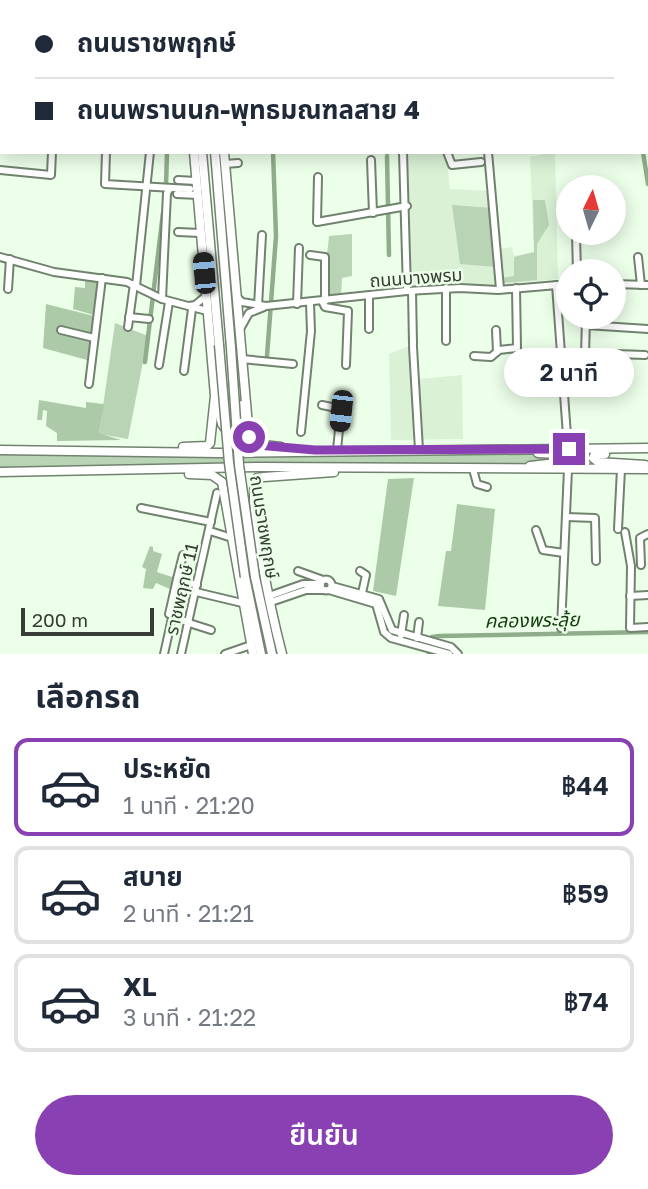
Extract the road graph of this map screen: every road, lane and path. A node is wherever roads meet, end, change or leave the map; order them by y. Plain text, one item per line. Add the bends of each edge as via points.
1 (52, 154) edge
2 (106, 154) edge
3 (150, 154) edge
4 (194, 154) edge
5 (202, 154) edge
6 (215, 154) edge
7 (224, 154) edge
8 (403, 154) edge
9 (447, 154) edge
10 (487, 154) edge
11 (370, 160) dead end
12 (485, 161) junction
13 (238, 163) dead end
14 (225, 164) junction
15 (0, 170) edge
16 (318, 177) dead end
17 (178, 180) dead end
18 (196, 181) junction
19 (148, 187) junction
20 (168, 188) junction
21 (177, 194) dead end
22 (195, 194) junction
23 (407, 206) junction
24 (373, 213) junction
25 (178, 232) dead end
26 (200, 233) junction
27 (262, 235) dead end
28 (210, 240) junction
29 (299, 248) dead end
30 (310, 255) dead end
31 (0, 257) edge
32 (638, 257) dead end
33 (10, 259) junction
34 (102, 278) junction
35 (626, 284) edge
36 (135, 285) junction
37 (556, 285) edge
38 (644, 285) edge
39 (446, 288) junction
40 (516, 288) junction
41 (8, 289) dead end
42 (500, 289) junction
43 (410, 291) junction
44 (235, 294) junction
45 (206, 296) junction
46 (369, 296) junction
47 (164, 300) junction
48 (323, 301) junction
49 (310, 303) junction
50 (297, 304) junction
51 (267, 306) junction
52 (190, 307) junction
53 (207, 311) junction
54 (129, 317) junction
55 (149, 319) dead end
56 (128, 327) dead end
57 (626, 328) edge
58 (369, 329) dead end
59 (559, 329) edge
60 (586, 329) edge
61 (648, 329) edge
62 (61, 330) dead end
63 (496, 330) dead end
64 (239, 333) junction
65 (94, 338) junction
66 (446, 341) dead end
67 (496, 352) junction
68 (586, 353) junction
69 (645, 355) dead end
70 (474, 356) dead end
71 (571, 358) dead end
72 (242, 359) junction
73 (293, 364) dead end
74 (159, 365) dead end
75 (346, 365) dead end
76 (184, 371) dead end
77 (89, 384) dead end
78 (245, 395) junction
79 (215, 396) junction
80 (322, 405) dead end
81 (301, 432) dead end
82 (525, 449) junction
83 (568, 449) junction
84 (648, 449) edge
85 (0, 450) edge
86 (124, 450) junction
87 (315, 450) junction
88 (337, 450) junction
89 (419, 450) junction
90 (648, 467) edge
91 (347, 469) junction
92 (473, 469) junction
93 (526, 469) junction
94 (568, 469) junction
95 (621, 469) junction
96 (159, 471) junction
97 (0, 472) edge
98 (487, 487) dead end
99 (217, 493) dead end
100 (141, 508) dead end
101 (566, 517) junction
102 (211, 522) junction
103 (536, 530) dead end
104 (209, 531) junction
105 (257, 534) junction
106 (648, 534) edge
107 (231, 536) junction
108 (564, 553) junction
109 (183, 555) dead end
110 (596, 561) dead end
111 (644, 565) edge
112 (631, 566) junction
113 (298, 571) dead end
114 (360, 571) dead end
115 (177, 579) junction
116 (326, 586) junction
117 (196, 589) junction
118 (630, 596) junction
119 (648, 596) edge
120 (366, 597) junction
121 (270, 599) junction
122 (242, 603) junction
123 (169, 614) dead end
124 (404, 615) dead end
125 (419, 622) dead end
126 (189, 623) junction
127 (648, 627) edge
128 (561, 628) dead end
129 (211, 630) dead end
130 (401, 635) junction
131 (417, 638) junction
132 (431, 644) junction
133 (252, 649) edge
134 (164, 653) edge
135 (181, 653) edge
136 (225, 653) edge
137 (261, 653) edge
138 (272, 653) edge
139 (282, 653) edge
140 (449, 653) edge
141 (457, 653) edge

1 - 15 street via 51,175
2 - 19 street via 105,184
3 - 19 street
4 - 18 main road
5 - 28 main road, ถนนราชพฤกษ์
6 - 138 main road, ถนนราชพฤกษ์, bridge via 239,465 255,577
7 - 14 main road
8 - 23 street
9 - 12 street via 452,165
10 - 12 street
11 - 24 street
12 - 42 street
13 - 14 street
14 - 44 main road
16 - 24 street via 317,222
17 - 18 street
18 - 22 main road
18 - 28 main road
19 - 20 street
19 - 36 street
20 - 22 street
20 - 47 street
21 - 22 street
22 - 26 main road
23 - 24 street
23 - 43 street
25 - 26 street
26 - 45 main road
27 - 51 street
28 - 137 main road, ถนนราชพฤกษ์, bridge via 233,504
29 - 50 street
30 - 48 street via 325,257
31 - 33 street
32 - 38 street
33 - 34 street via 54,272
33 - 41 street
34 - 36 street
34 - 65 street
35 - 38 street
36 - 47 street
36 - 54 street
37 - 40 street, ถนนบางพรม
39 - 42 street, ถนนบางพรม
39 - 43 street, ถนนบางพรม
39 - 66 street
40 - 42 street, ถนนบางพรม
40 - 67 street via 517,348
43 - 46 street, ถนนบางพรม
43 - 89 street
44 - 51 street via 242,302
44 - 64 main road
45 - 52 street
45 - 53 main road
46 - 48 street, ถนนบางพรม
46 - 58 street
47 - 52 street
47 - 74 street
48 - 49 street, ถนนบางพรม
48 - 75 street via 326,307 348,311
49 - 50 street, ถนนบางพรม
49 - 81 street
50 - 51 street, ถนนบางพรม
51 - 64 street via 249,313
52 - 53 street
52 - 76 street
53 - 79 main road
54 - 55 street
54 - 56 street
57 - 61 street
59 - 83 street
60 - 68 street
62 - 65 street
63 - 67 street
64 - 72 main road
65 - 77 street
67 - 70 street via 491,357
68 - 69 street
68 - 71 street via 582,359
72 - 73 street
72 - 78 main road
78 - 79 main road via 241,423 230,431 223,427
78 - 87 main road via 249,437 254,444
79 - 86 main road via 213,433 207,446
80 - 88 street via 341,409
82 - 83 main road
82 - 89 main road
82 - 93 main road via 583,458 536,463
83 - 84 main road
84 - 90 main road via 593,457 597,462
85 - 86 main road
86 - 87 main road
87 - 88 main road
88 - 89 main road
90 - 95 main road
91 - 92 main road
91 - 96 main road
91 - 105 main road, ถนนราชพฤกษ์ via 257,478 252,486
92 - 93 main road
92 - 98 street via 477,484
93 - 94 main road
94 - 95 main road
94 - 101 street
95 - 112 street via 617,520
96 - 97 main road
96 - 107 main road, ถนนราชพฤกษ์ via 212,475 221,480
99 - 102 street, ราชพฤกษ์ 11
100 - 102 street
101 - 108 street
101 - 110 street via 595,518
102 - 104 street, ราชพฤกษ์ 11
103 - 108 street via 542,550
104 - 107 street, ราชพฤกษ์ 11
104 - 117 street, ราชพฤกษ์ 11
105 - 107 main road via 248,494 240,488 228,495
105 - 121 main road, ถนนราชพฤกษ์
106 - 111 street via 640,538
107 - 122 main road, ถนนราชพฤกษ์
108 - 128 street
109 - 115 street
111 - 112 street
112 - 118 street
113 - 116 street
114 - 120 street via 366,575
115 - 117 street
115 - 123 street
116 - 120 street
116 - 121 street via 303,584
117 - 122 street
117 - 126 street, ราชพฤกษ์ 11
118 - 119 street
118 - 127 street via 630,628
120 - 130 street via 381,602 388,627
120 - 132 street via 378,606 384,632 391,638
121 - 139 main road, ถนนราชพฤกษ์
122 - 133 main road, ถนนราชพฤกษ์
124 - 130 street
125 - 131 street
126 - 129 street
126 - 134 street via 172,618
126 - 135 street, ราชพฤกษ์ 11
130 - 131 street
131 - 132 street
132 - 140 street
132 - 141 street via 451,647
133 - 136 street

